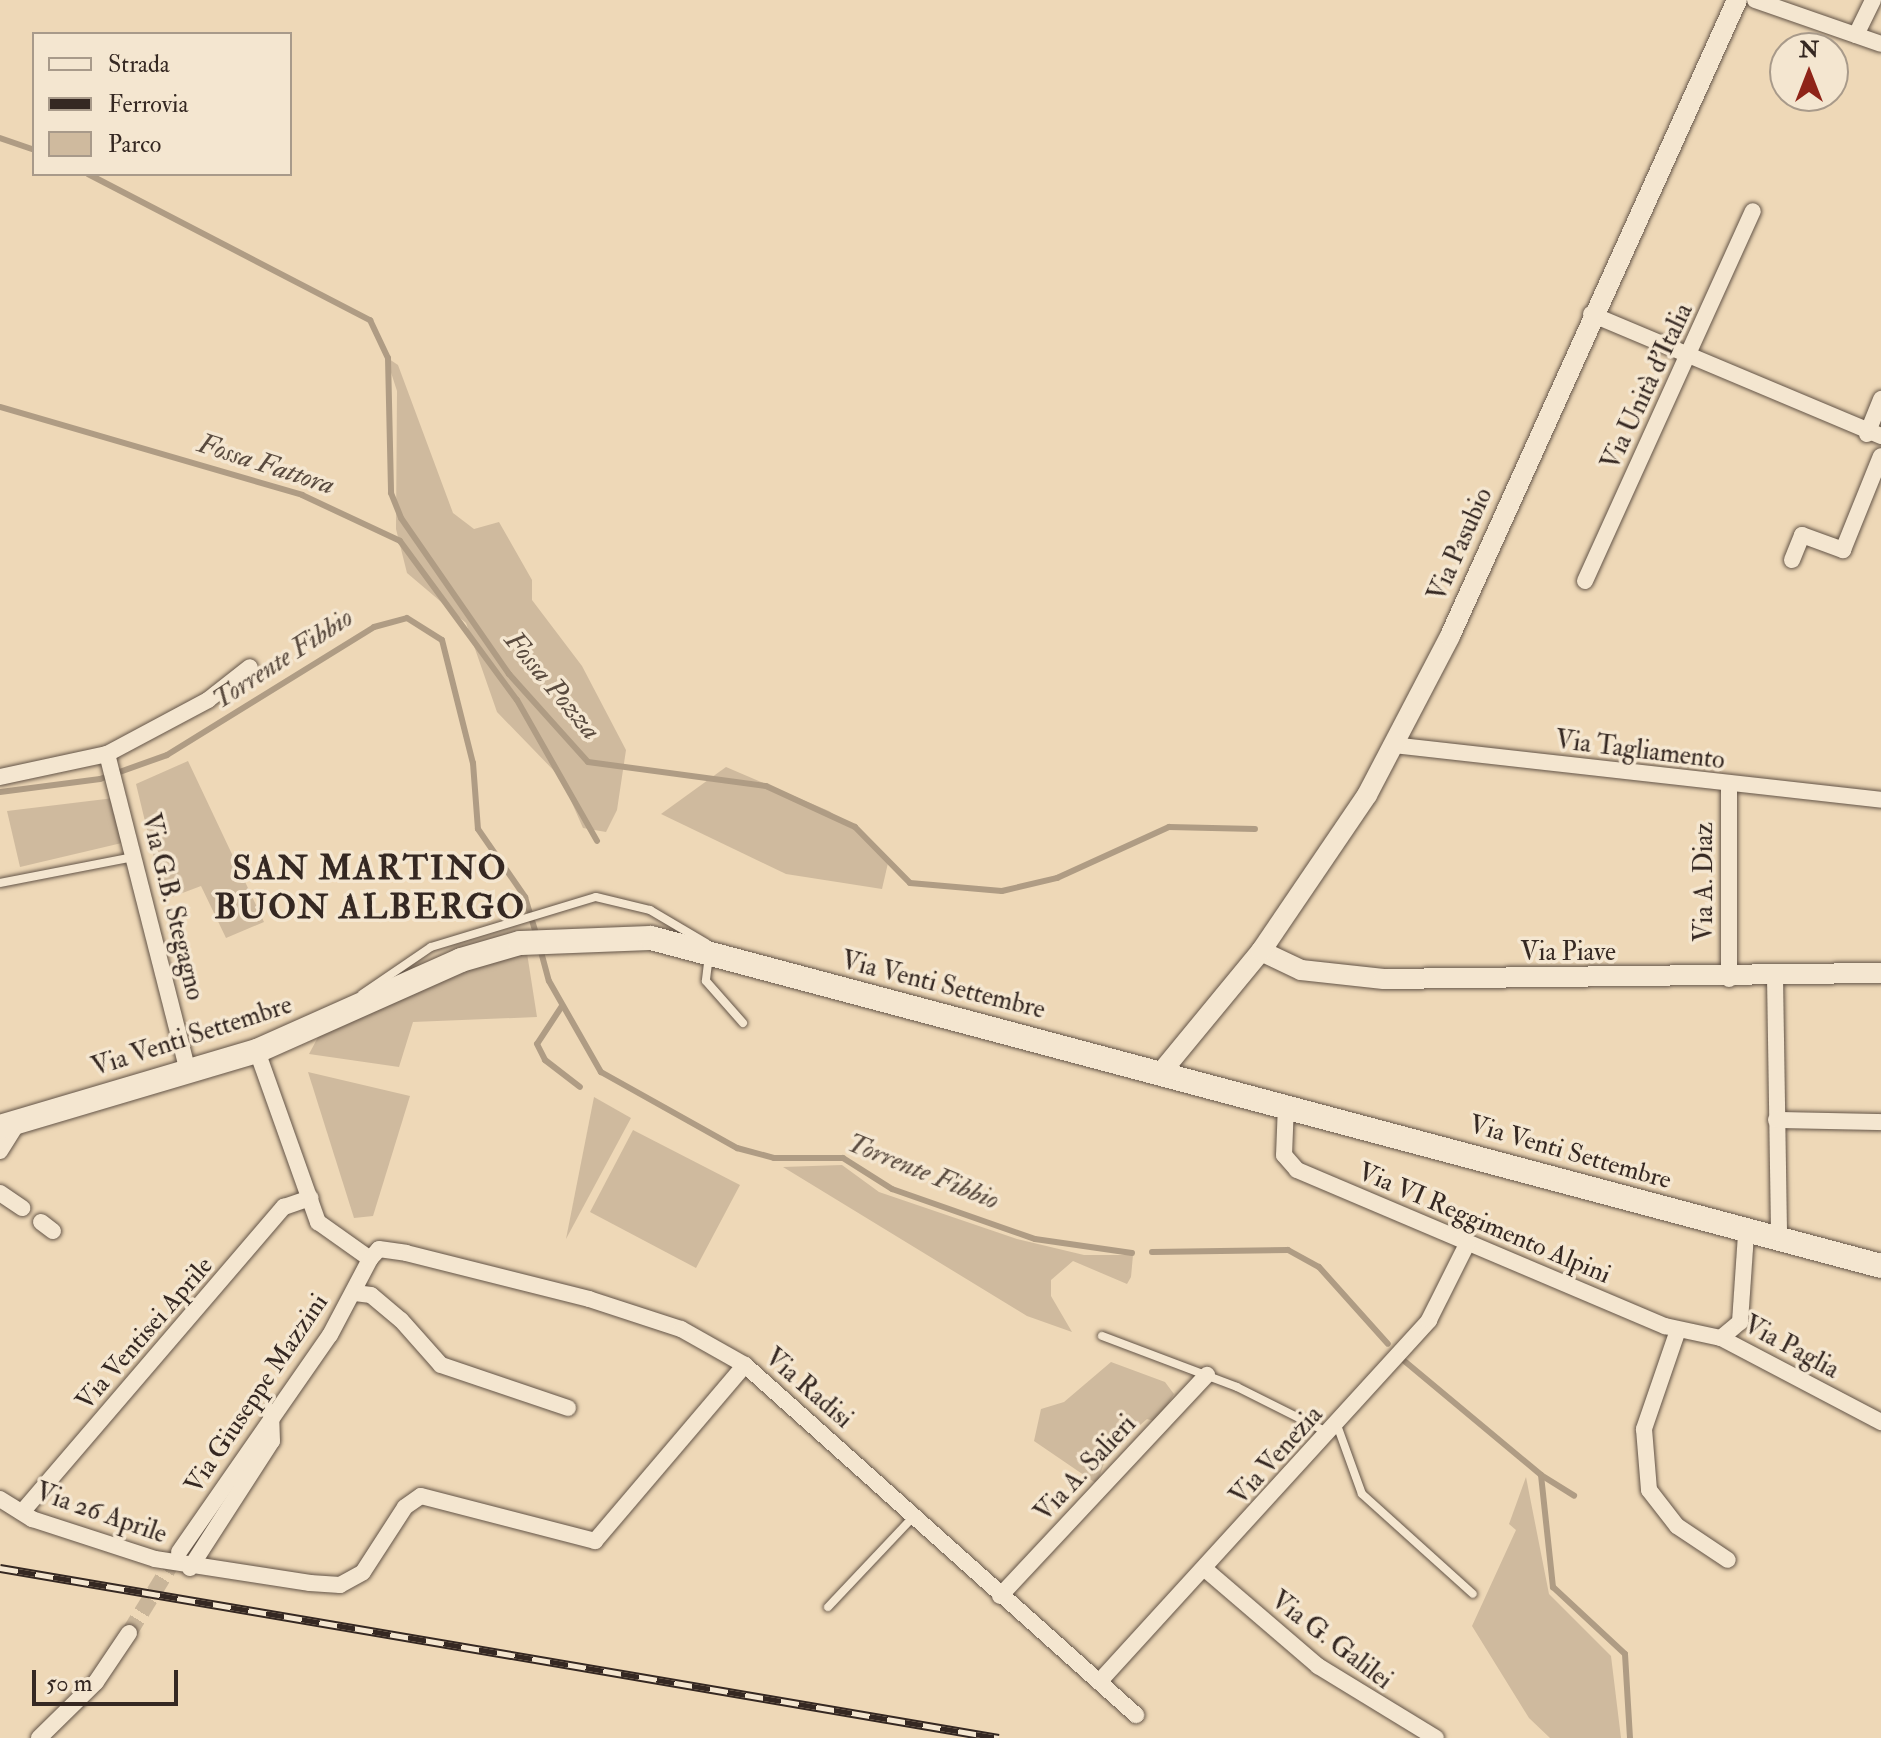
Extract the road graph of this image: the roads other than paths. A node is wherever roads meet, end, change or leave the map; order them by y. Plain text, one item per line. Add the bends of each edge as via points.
1 (1737, 0) edge
2 (1755, 0) edge
3 (1873, 0) edge
4 (1856, 35) junction
5 (1881, 44) edge
6 (1753, 211) dead end
7 (1591, 314) junction
8 (1689, 358) junction
9 (1881, 399) edge
10 (1874, 435) edge
11 (1881, 456) edge
12 (1792, 560) dead end
13 (1585, 581) dead end
14 (250, 667) dead end
15 (1393, 745) junction
16 (107, 754) junction
17 (0, 777) edge
18 (1729, 785) junction
19 (1881, 800) edge
20 (134, 857) junction
21 (2, 883) edge
22 (1261, 951) junction
23 (719, 954) junction
24 (1881, 973) edge
25 (1775, 976) junction
26 (1729, 979) junction
27 (349, 1012) junction
28 (743, 1023) dead end
29 (257, 1051) junction
30 (1163, 1070) junction
31 (188, 1072) junction
32 (1286, 1104) junction
33 (1776, 1120) junction
34 (1881, 1122) edge
35 (9, 1124) edge
36 (0, 1151) edge
37 (0, 1193) edge
38 (310, 1198) junction
39 (22, 1208) dead end
40 (1746, 1233) junction
41 (1779, 1242) junction
42 (1467, 1244) junction
43 (370, 1259) junction
44 (1881, 1266) edge
45 (355, 1293) junction
46 (1678, 1330) junction
47 (1102, 1336) dead end
48 (1721, 1338) junction
49 (745, 1365) junction
50 (1207, 1375) junction
51 (568, 1408) dead end
52 (271, 1412) junction
53 (1881, 1422) edge
54 (1334, 1429) junction
55 (0, 1499) edge
56 (23, 1511) junction
57 (913, 1517) junction
58 (179, 1552) tunnel mouth
59 (1728, 1560) dead end
60 (190, 1568) junction
61 (1206, 1570) junction
62 (1473, 1594) dead end
63 (1000, 1596) junction
64 (828, 1607) dead end
65 (129, 1633) tunnel mouth
66 (1099, 1682) junction
67 (1136, 1715) dead end
68 (39, 1738) edge
69 (1436, 1738) edge

1 - 7 street, Via Pasubio
2 - 4 street
3 - 4 street
4 - 5 street
6 - 8 street, Via Unità d'Italia
7 - 8 street
7 - 15 street, Via Pasubio via 1450,636
8 - 10 street
8 - 13 street, Via Unità d'Italia
9 - 10 street
11 - 12 street via 1843,550 1802,535
14 - 16 street via 208,700
15 - 18 street, Via Tagliamento
15 - 22 street, Via Pasubio
16 - 17 street
16 - 20 street, Via G.B. Stegagno
18 - 19 street, Via Tagliamento
18 - 26 street, Via A. Diaz
20 - 21 lane
20 - 31 street, Via G.B. Stegagno
22 - 26 street, Via Piave via 1301,970 1384,979
22 - 30 street, Via Pasubio
23 - 27 main road, Via Venti Settembre via 651,938 520,943 461,960
23 - 27 lane via 650,910 613,898 571,902 431,947 385,973
23 - 28 lane via 706,981
23 - 30 main road, Via Venti Settembre
24 - 25 street, Via Piave
25 - 26 street, Via Piave
25 - 33 street
27 - 29 main road, Via Venti Settembre
29 - 31 main road, Via Venti Settembre
29 - 38 street
30 - 32 main road, Via Venti Settembre
31 - 35 main road, Via Venti Settembre
32 - 40 main road, Via Venti Settembre
32 - 42 street, Via VI Reggimento Alpini via 1284,1155 1297,1170
33 - 34 street
33 - 41 street
35 - 36 street
37 - 39 street
38 - 43 street via 318,1222
38 - 56 street, Via Ventisei Aprile via 284,1207
40 - 41 main road, Via Venti Settembre
40 - 48 street via 1740,1322
41 - 44 main road, Via Venti Settembre
42 - 46 street, Via VI Reggimento Alpini
42 - 54 street, Via Venezia via 1429,1320
43 - 45 street, Via Giuseppe Mazzini
43 - 49 street, Via Radisi via 379,1249 406,1253 589,1299 681,1329
45 - 51 street via 371,1295 401,1320 441,1365
45 - 52 street, Via Giuseppe Mazzini
46 - 48 street, Via VI Reggimento Alpini
46 - 59 street via 1644,1429 1649,1490 1677,1526
47 - 50 lane
48 - 53 street, Via Paglia
49 - 57 street, Via Radisi
49 - 60 street, Via 26 Aprile via 595,1541 421,1496 405,1507 363,1572 340,1585
50 - 54 lane
50 - 63 street, Via A. Salieri
52 - 58 street, Via Giuseppe Mazzini
52 - 60 street via 272,1441
54 - 61 street, Via Venezia
54 - 62 lane via 1362,1494
55 - 56 street, Via 26 Aprile
56 - 60 street, Via 26 Aprile
57 - 63 street, Via Radisi
57 - 64 lane
61 - 66 street, Via Venezia
61 - 69 street, Via G. Galilei via 1318,1666
63 - 66 street, Via Radisi
65 - 68 street via 96,1682
66 - 67 street, Via Radisi

